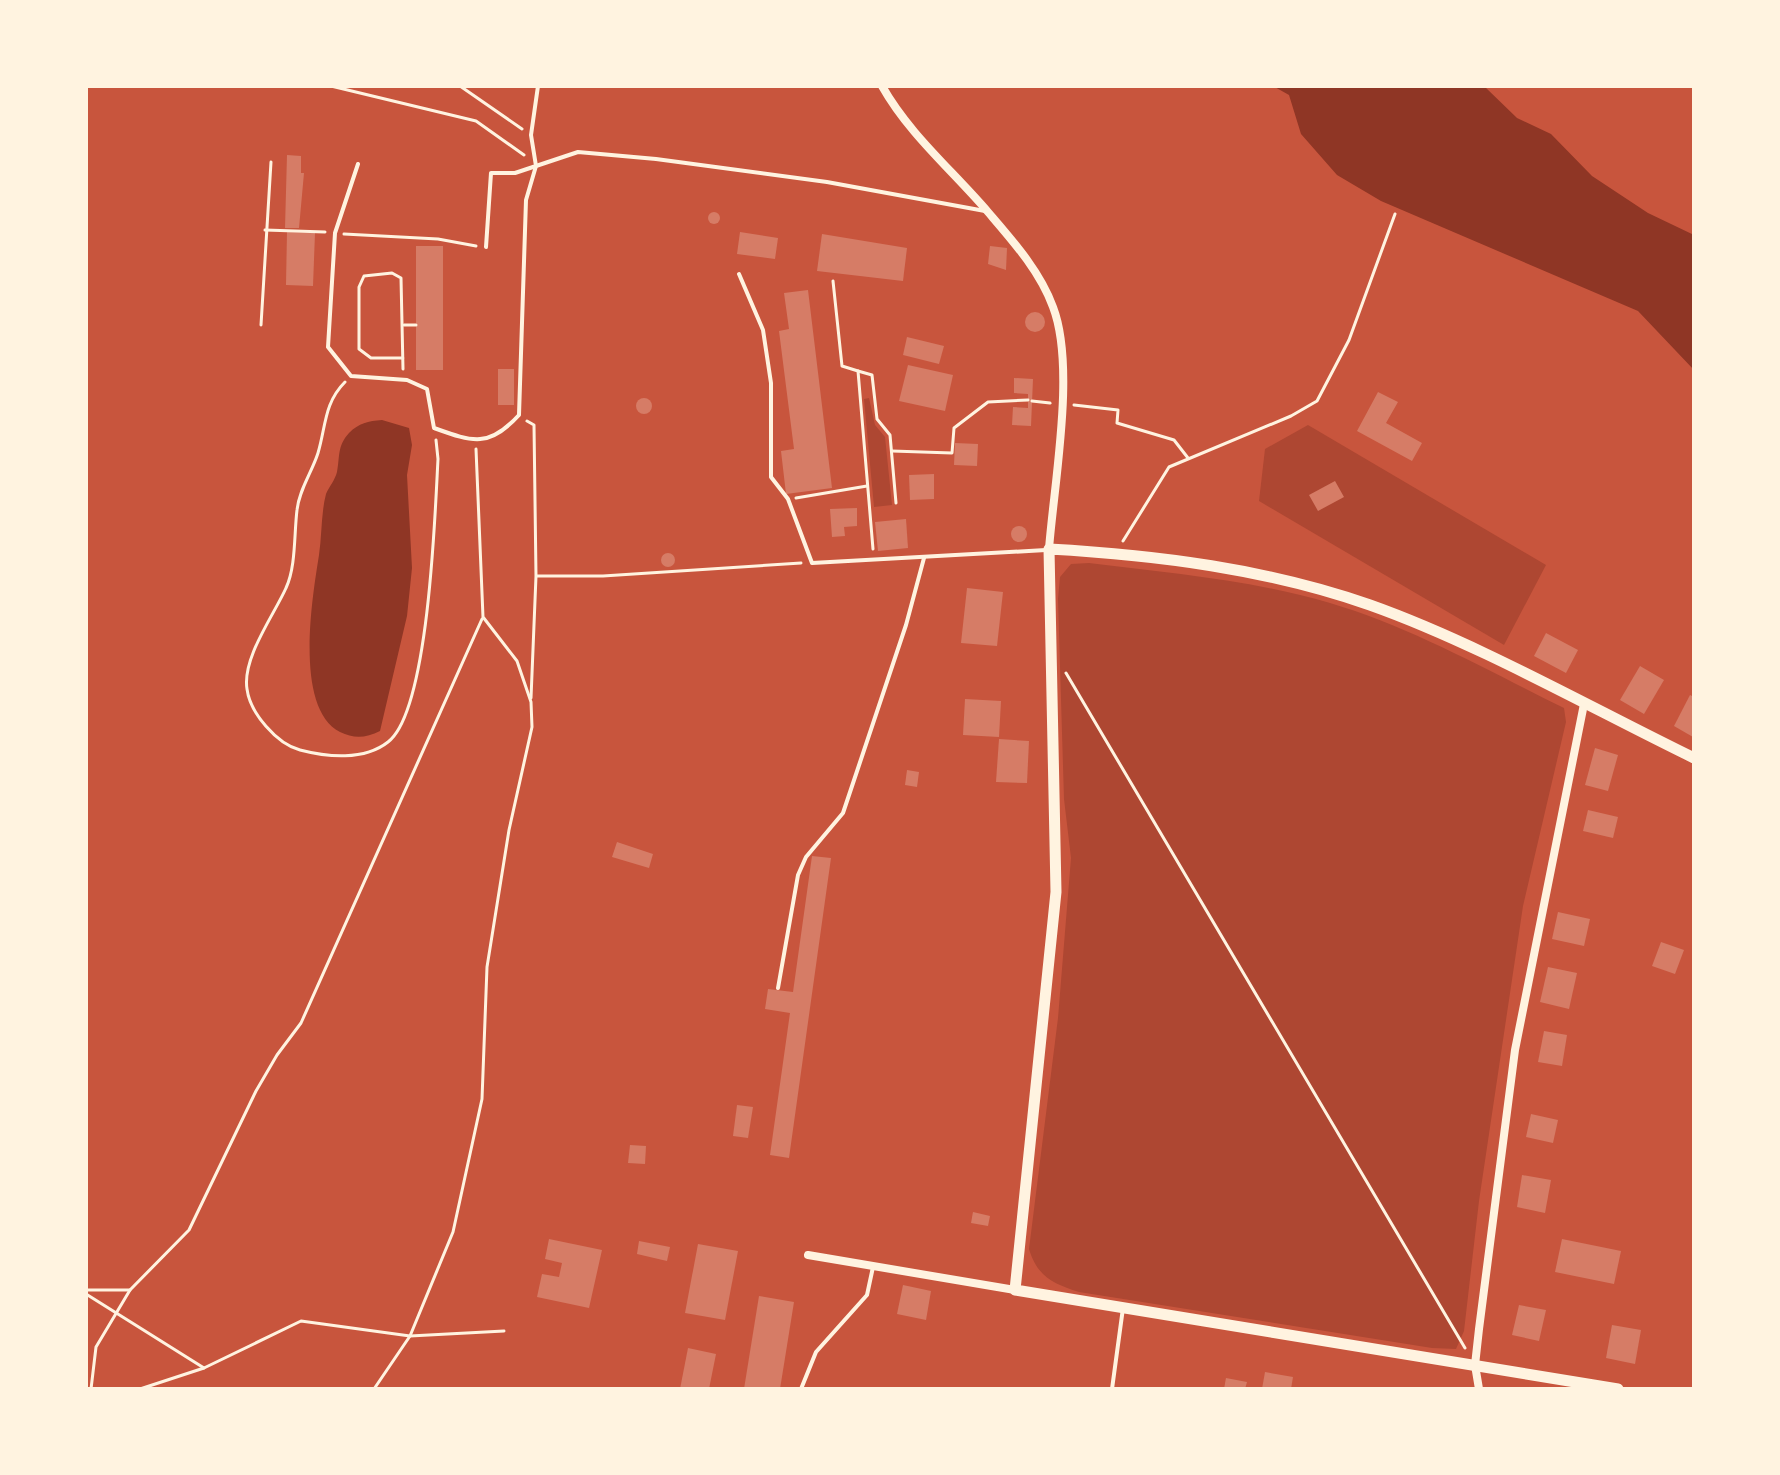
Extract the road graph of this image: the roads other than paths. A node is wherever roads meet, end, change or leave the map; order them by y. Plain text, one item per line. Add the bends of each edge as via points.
1 (538, 86) edge
2 (882, 86) edge
3 (358, 164) dead end
4 (536, 166) junction
5 (987, 211) junction
6 (486, 247) road end
7 (739, 274) dead end
8 (1049, 549) junction
9 (924, 558) junction
10 (1584, 704) junction
11 (1694, 758) edge
12 (778, 988) dead end
13 (808, 1255) dead end
14 (873, 1266) junction
15 (1015, 1290) junction
16 (1124, 1308) junction
17 (1475, 1365) junction
18 (801, 1389) edge
19 (1112, 1389) edge
20 (1479, 1389) edge
21 (1618, 1389) edge

1 - 4 lane via 531,135
2 - 5 street via 919,137
3 - 4 lane via 335,233 328,347 351,376 407,380 427,389 434,428 473,442 502,433 519,415 526,200
4 - 5 lane via 578,152 656,159
4 - 6 lane via 491,173
5 - 8 street via 1040,280 1059,333 1062,379
7 - 9 lane via 763,330 771,383 771,477 788,499 812,563
8 - 9 lane
8 - 10 street via 1245,571 1368,604
8 - 15 street via 1055,918
9 - 12 lane via 843,813 806,857 798,875
10 - 11 street
10 - 17 street via 1515,1050
13 - 14 street
14 - 15 street
14 - 18 lane via 867,1295 816,1352
15 - 16 street
16 - 17 street
16 - 19 lane
17 - 20 street
17 - 21 street

